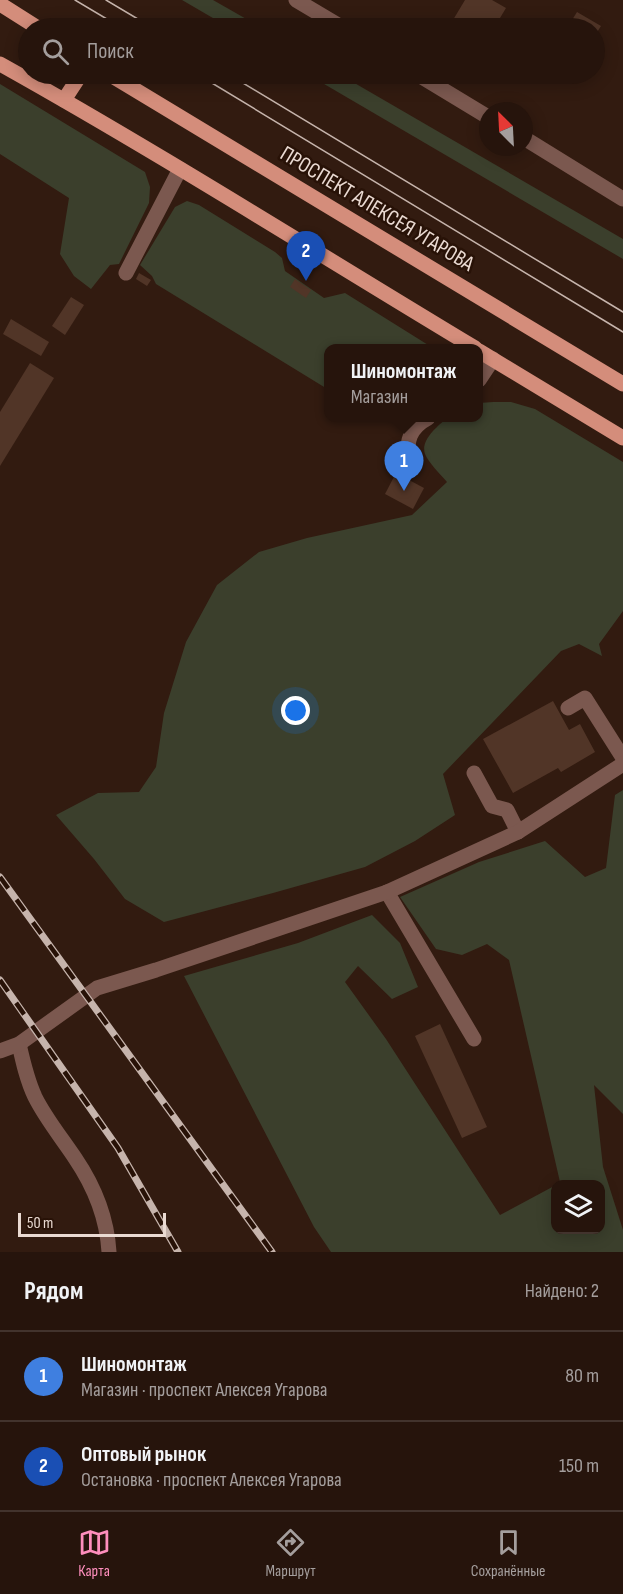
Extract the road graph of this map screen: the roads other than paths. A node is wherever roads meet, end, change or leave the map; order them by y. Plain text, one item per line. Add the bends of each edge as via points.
1 (296, 0) edge
2 (0, 4) edge
3 (22, 18) edge
4 (326, 18) edge
5 (0, 64) edge
6 (18, 74) edge
7 (36, 84) edge
8 (74, 84) edge
9 (125, 84) edge
10 (434, 84) edge
11 (64, 100) junction
12 (479, 112) edge
13 (533, 144) edge
14 (180, 169) junction
15 (623, 199) edge
16 (126, 273) dead end
17 (468, 344) edge
18 (483, 353) edge
19 (493, 359) junction
20 (483, 374) edge
21 (623, 384) edge
22 (420, 422) edge
23 (623, 438) edge
24 (407, 461) dead end
25 (568, 708) dead end
26 (623, 758) edge
27 (623, 764) edge
28 (474, 772) dead end
29 (518, 832) junction
30 (387, 892) junction
31 (474, 1039) dead end
32 (19, 1044) junction
33 (0, 1051) edge
34 (109, 1252) edge

1 - 4 street
2 - 3 main road
5 - 6 main road
7 - 11 main road
8 - 11 main road
9 - 21 main road, ПРОСПЕКТ АЛЕКСЕЯ УГАРОВА
10 - 12 street
11 - 14 main road
13 - 15 street
14 - 16 street
14 - 17 main road
18 - 19 main road
19 - 20 street
19 - 23 main road
22 - 24 street via 407,441
25 - 26 street via 585,698
27 - 29 street
28 - 29 street via 492,806 507,810
29 - 30 street
30 - 31 street
30 - 32 street via 97,988
32 - 33 street
32 - 34 street via 34,1096 95,1192

